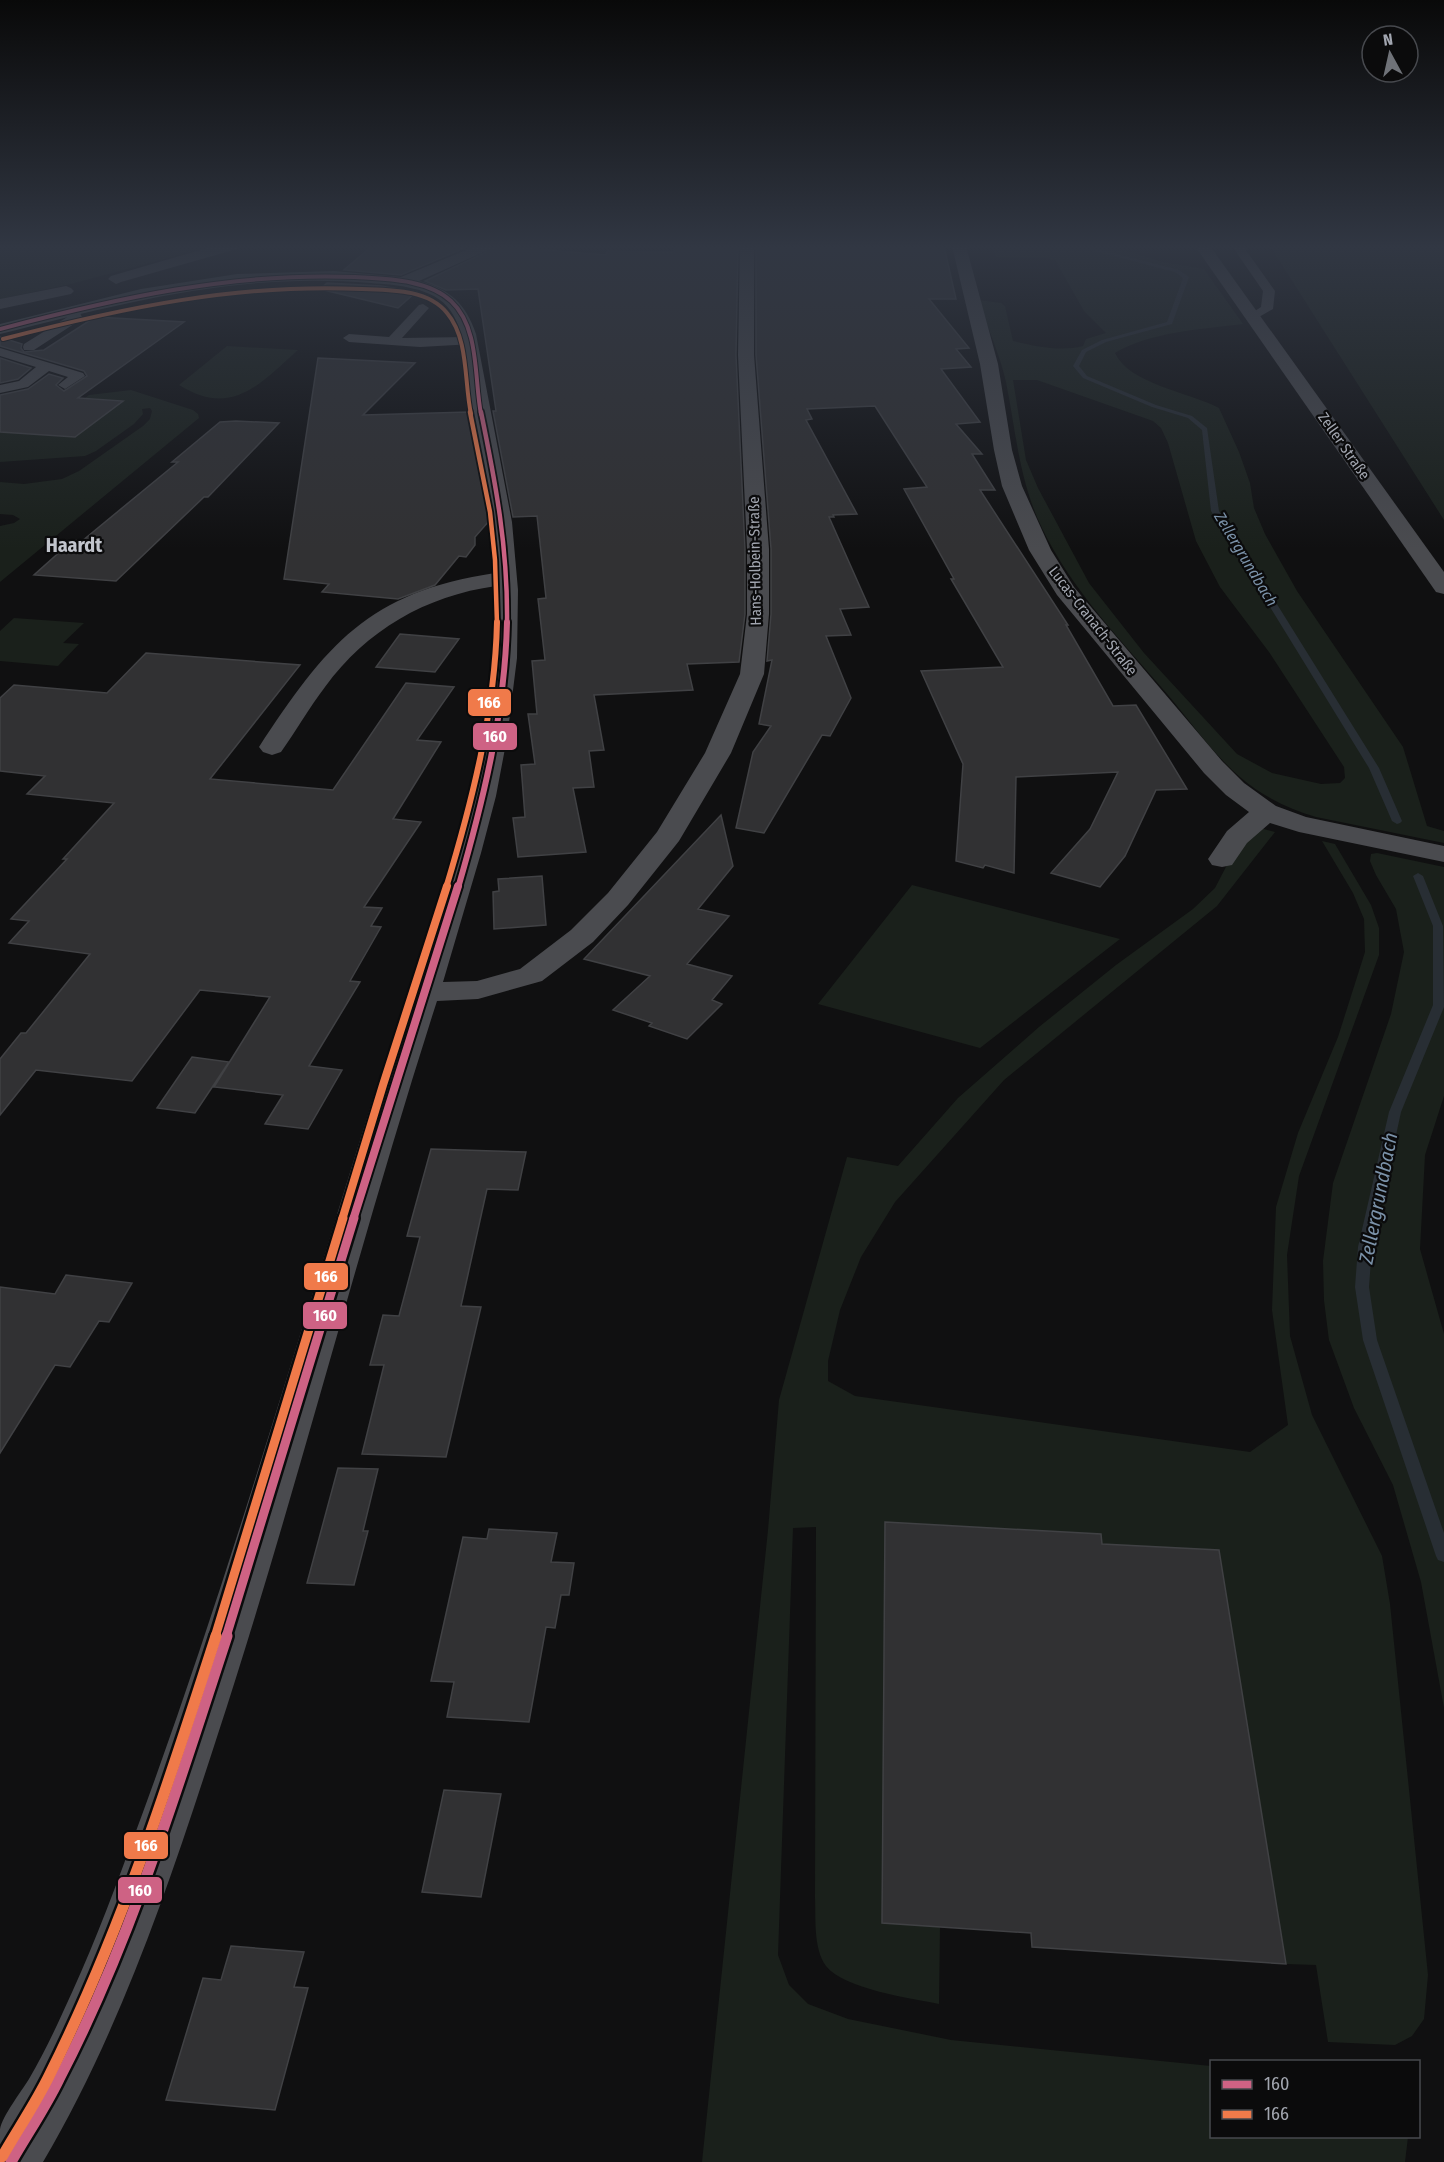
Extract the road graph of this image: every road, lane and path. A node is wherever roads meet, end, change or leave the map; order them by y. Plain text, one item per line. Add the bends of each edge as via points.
1 (8, 347) edge
2 (13, 347) edge
3 (469, 347) edge
4 (746, 347) edge
5 (985, 347) edge
6 (1282, 347) edge
7 (43, 365) junction
8 (0, 371) edge
9 (65, 385) dead end
10 (0, 389) edge
11 (506, 578) junction
12 (1444, 587) edge
13 (272, 747) dead end
14 (1266, 813) junction
15 (1444, 854) edge
16 (1222, 859) dead end
17 (423, 992) junction
18 (11, 2162) edge

1 - 8 lane via 10,364
2 - 7 lane
3 - 11 street via 499,498
4 - 17 street, Hans-Holbein-Straße via 758,614 752,674 718,753 669,835 618,899 582,936 531,975 478,990
5 - 14 street, Lucas-Cranach-Straße via 1012,486 1040,550 1065,590 1206,759 1234,789
6 - 12 street, Zeller Straße
7 - 9 lane via 78,376
7 - 10 lane via 23,384
11 - 13 street via 441,589 374,623 333,660
11 - 17 street via 509,615 495,741
14 - 15 street, Lucas-Cranach-Straße via 1299,824
14 - 16 street via 1237,837
17 - 18 street via 269,1509 160,1837 116,1952 58,2081

